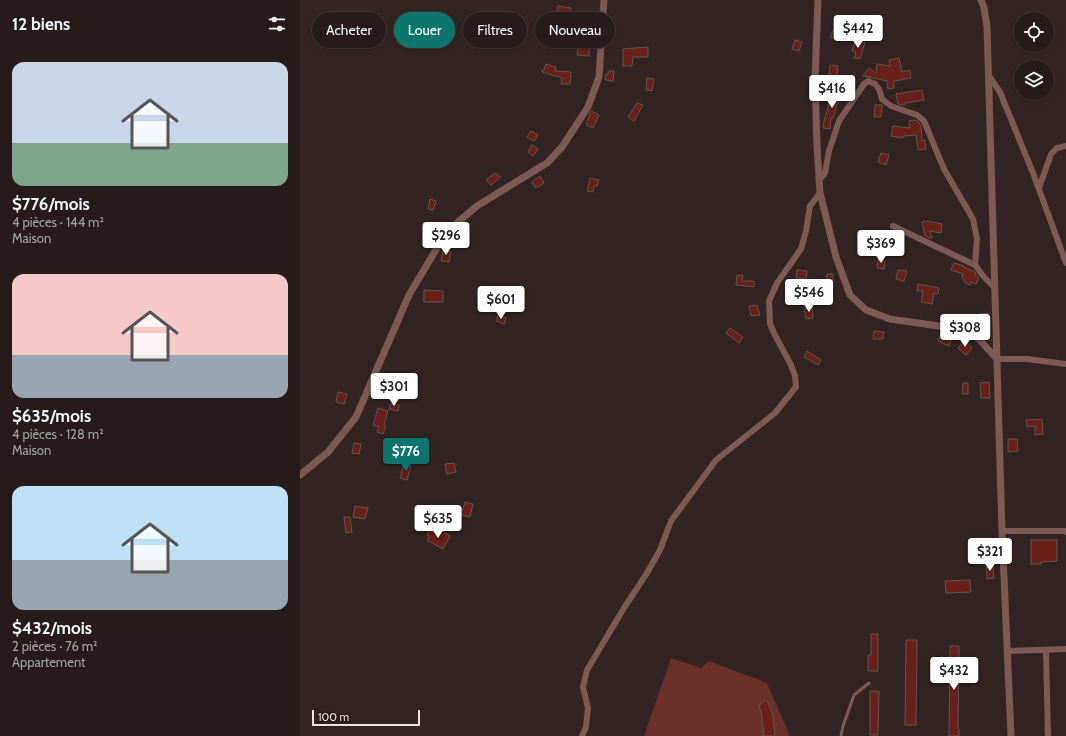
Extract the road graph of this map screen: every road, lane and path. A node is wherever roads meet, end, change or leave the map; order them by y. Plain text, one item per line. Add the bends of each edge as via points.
1 (604, 0) edge
2 (818, 0) edge
3 (981, 0) edge
4 (989, 76) junction
5 (1066, 146) edge
6 (819, 180) junction
7 (1039, 188) junction
8 (820, 194) junction
9 (893, 226) dead end
10 (1066, 263) edge
11 (975, 265) junction
12 (995, 288) junction
13 (998, 359) junction
14 (1066, 364) edge
15 (300, 475) edge
16 (1002, 531) junction
17 (1066, 532) edge
18 (1066, 649) edge
19 (1046, 650) junction
20 (1008, 651) junction
21 (869, 683) dead end
22 (582, 736) edge
23 (841, 736) edge
24 (1011, 736) edge
25 (1048, 736) edge

1 - 15 street via 599,77 588,107 571,134 547,163 477,206 454,227 409,294 356,417 328,452
2 - 6 street via 815,80
3 - 4 street via 987,26
4 - 7 street via 1000,92
4 - 12 street
5 - 7 street via 1057,148 1051,154
6 - 8 street
6 - 11 street via 825,173 839,121 864,84 868,81 875,84 882,99 891,106 917,115 924,121 944,169 973,219 978,239
7 - 10 street
8 - 13 street via 836,257 850,295 866,310 890,319 953,328 977,337
8 - 22 street via 810,206 801,249 777,283 769,301 770,324 796,376 796,387 776,413 716,460 671,521 660,550 587,670 583,687 588,708 586,727
9 - 11 street
11 - 12 street
12 - 13 street
13 - 14 street via 1027,359
13 - 16 street
16 - 17 street
16 - 20 street
18 - 19 street
19 - 20 street
19 - 25 street
20 - 24 street
21 - 23 lane via 854,695

